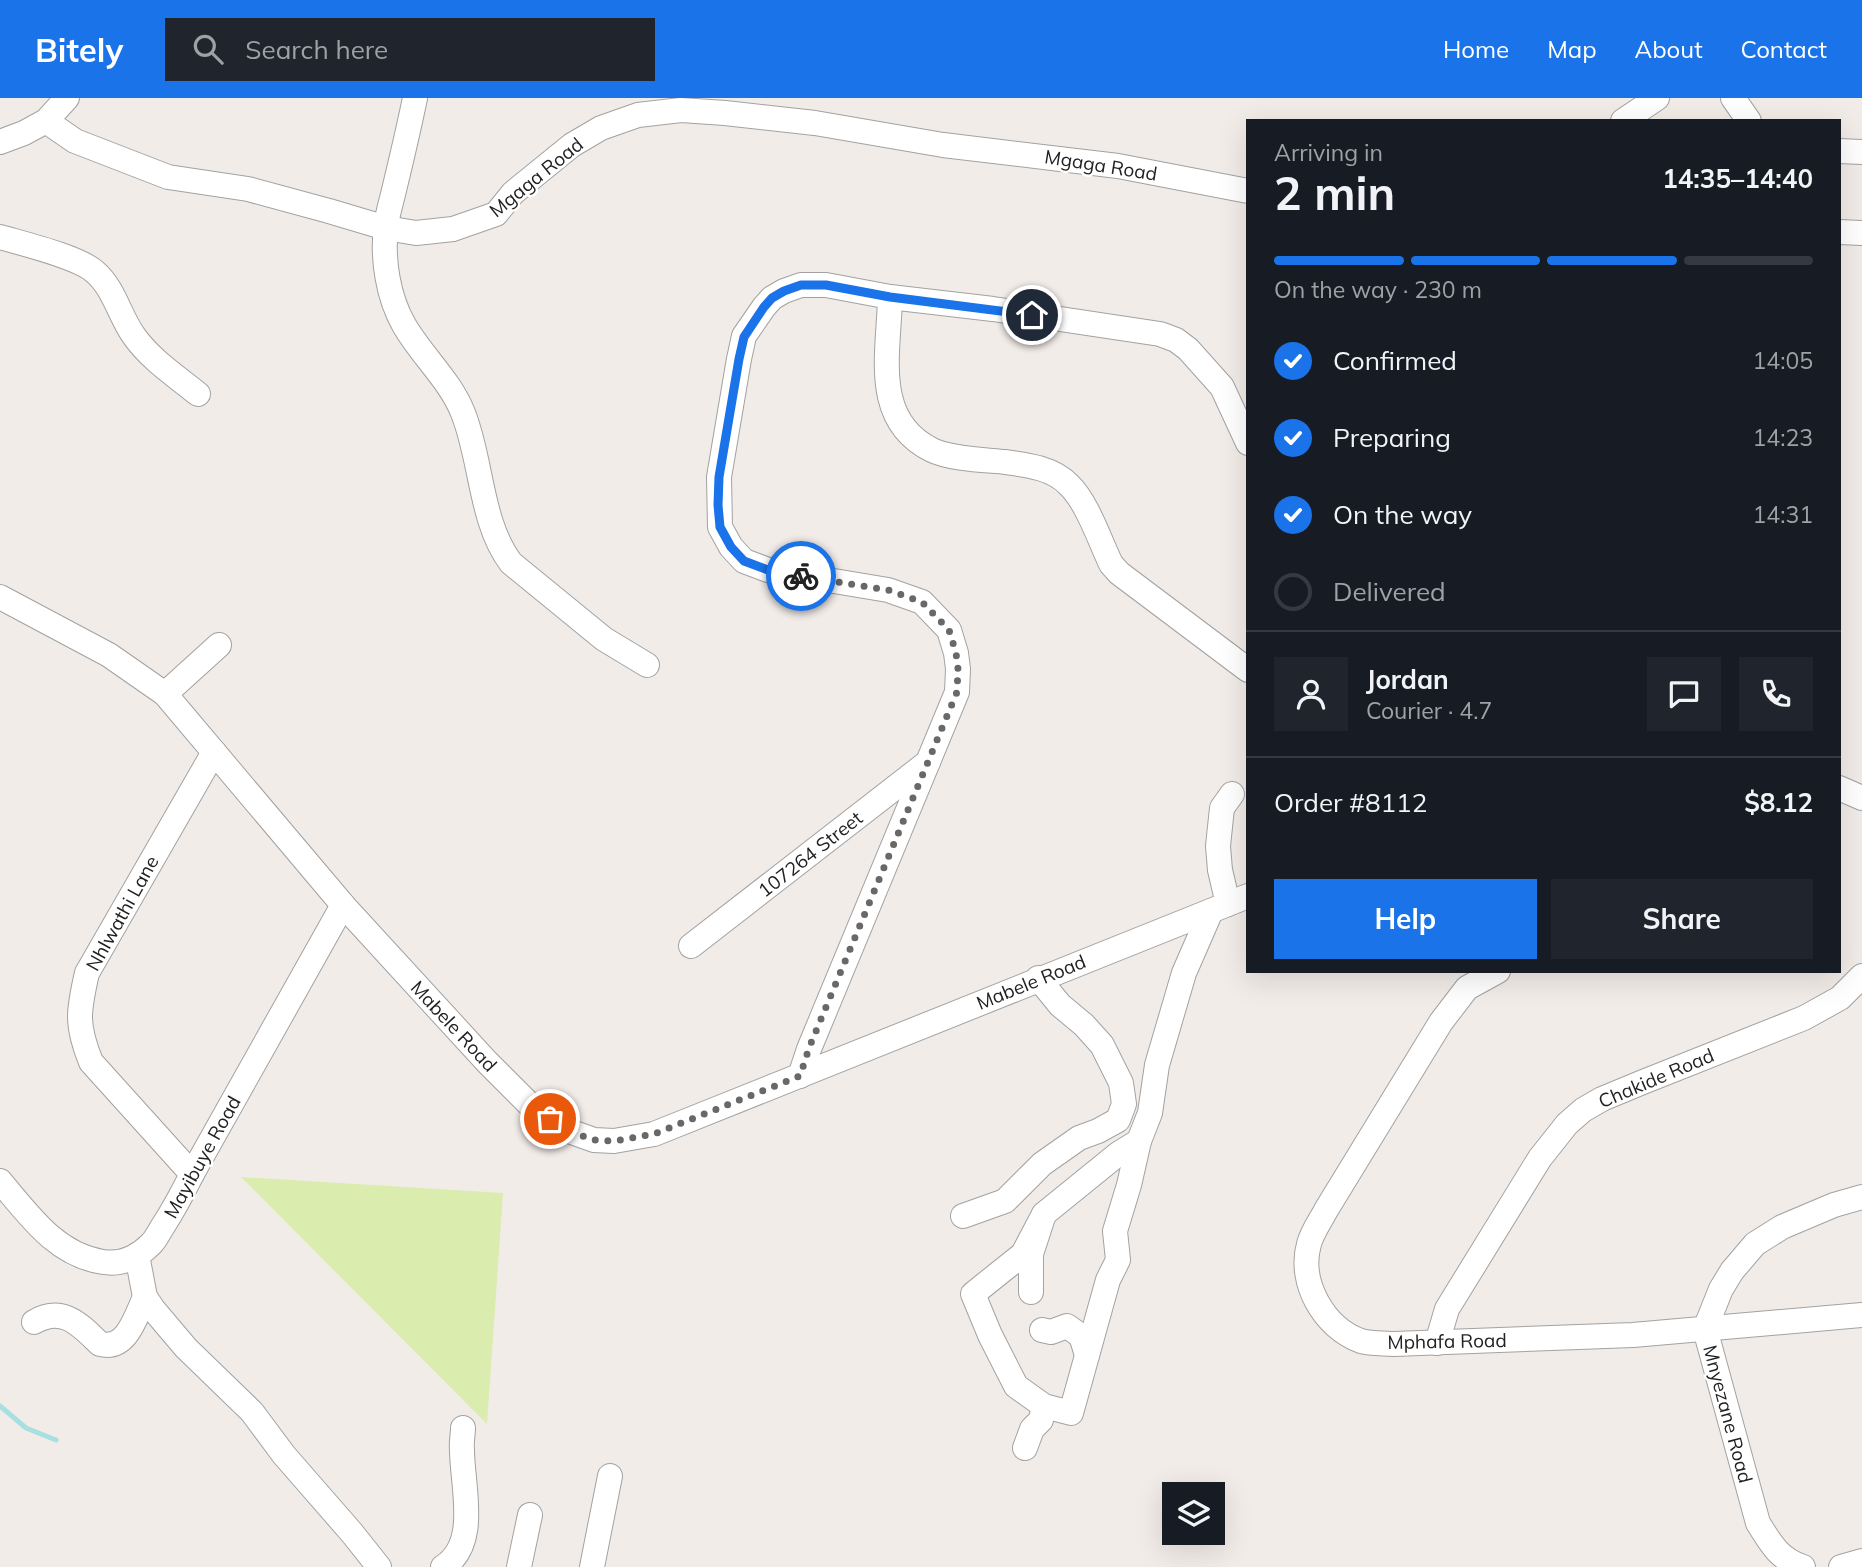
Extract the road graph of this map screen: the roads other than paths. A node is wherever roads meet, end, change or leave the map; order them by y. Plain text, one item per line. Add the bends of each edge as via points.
1 (67, 98) edge
2 (415, 98) edge
3 (1733, 98) edge
4 (1657, 104) edge
5 (1627, 119) edge
6 (1748, 119) edge
7 (46, 121) junction
8 (0, 142) edge
9 (1841, 151) edge
10 (1862, 152) edge
11 (1246, 191) edge
12 (386, 228) junction
13 (1841, 232) edge
14 (1862, 233) edge
15 (0, 237) edge
16 (890, 297) junction
17 (198, 394) dead end
18 (1246, 439) edge
19 (0, 597) edge
20 (219, 645) dead end
21 (647, 665) dead end
22 (1246, 668) edge
23 (164, 694) junction
24 (214, 752) junction
25 (928, 762) junction
26 (1841, 789) edge
27 (1233, 794) dead end
28 (1862, 798) edge
29 (1229, 904) edge
30 (343, 905) junction
31 (691, 946) dead end
32 (1495, 973) edge
33 (1862, 976) edge
34 (1038, 978) junction
35 (800, 1076) junction
36 (1139, 1141) junction
37 (192, 1174) junction
38 (0, 1181) edge
39 (1862, 1197) edge
40 (1044, 1214) junction
41 (963, 1216) dead end
42 (136, 1255) junction
43 (1031, 1292) dead end
44 (145, 1297) junction
45 (1862, 1315) edge
46 (34, 1322) dead end
47 (1705, 1329) junction
48 (1042, 1330) dead end
49 (1437, 1343) junction
50 (1087, 1355) junction
51 (1044, 1406) junction
52 (463, 1428) dead end
53 (1025, 1448) dead end
54 (610, 1476) dead end
55 (530, 1515) dead end
56 (1862, 1560) edge
57 (1800, 1566) edge
58 (379, 1567) edge
59 (443, 1567) edge
60 (519, 1567) edge
61 (592, 1567) edge
62 (1841, 1567) edge

1 - 7 street
2 - 12 street
3 - 6 street
4 - 5 street
7 - 8 street
7 - 12 street, Mgaga Road via 75,141 168,177 248,189
9 - 10 street
11 - 12 street, Mgaga Road via 1118,166 681,110 638,115 601,128 572,145 513,193 496,214 453,229 416,233
12 - 21 street via 391,299 404,326 463,412 503,553 604,639
13 - 14 street
15 - 17 street via 82,263 95,272 134,337
16 - 18 street via 1160,334 1188,349 1222,387
16 - 22 street via 889,392 897,419 912,436 933,451 1055,474 1080,497 1111,565
16 - 25 street via 801,285 772,298 764,307 744,337 718,505 720,527 744,561 768,570 888,590 922,602 949,630 956,653 957,692
19 - 23 street, Mabele Road via 109,655
20 - 23 street
23 - 24 street, Mabele Road
24 - 30 street, Mabele Road
24 - 37 street, Nhlwathi Lane via 88,973 80,1004 82,1039 92,1062
25 - 31 street, 107264 Street
25 - 35 street
26 - 28 street
27 - 29 street via 1222,808 1218,846
29 - 34 street, Mabele Road
29 - 36 street via 1184,973
30 - 35 street, Mabele Road via 534,1109 584,1137 614,1141 654,1134
30 - 37 street, Mayibuye Road
32 - 49 street, Mphafa Road via 1468,988 1441,1022 1309,1241 1306,1269 1311,1288 1325,1314 1344,1331 1362,1341
33 - 49 street, Chakide Road via 1840,998 1804,1018 1583,1110 1541,1158 1447,1309
34 - 35 street, Mabele Road
34 - 41 street via 1102,1045 1121,1083 1124,1104 1118,1120 1051,1157 1005,1201
36 - 40 street
36 - 50 street via 1115,1231 1118,1260
37 - 42 street, Mayibuye Road via 152,1243
38 - 42 street via 65,1249 89,1260 111,1263
39 - 47 street, Mnyezane Road via 1782,1227 1755,1244 1721,1289
40 - 43 street via 1031,1254
40 - 51 street via 1023,1254 973,1294 1016,1385
42 - 44 street
44 - 46 street via 127,1334 116,1344 103,1346 68,1318
44 - 58 street via 186,1348 252,1412
45 - 47 street, Mphafa Road
47 - 49 street, Mphafa Road
47 - 57 street, Mnyezane Road via 1758,1523 1774,1549
48 - 50 street via 1067,1326 1081,1336
50 - 51 street via 1070,1413
51 - 53 street
52 - 59 street via 464,1537 452,1561
54 - 61 street
55 - 60 street
56 - 62 street

